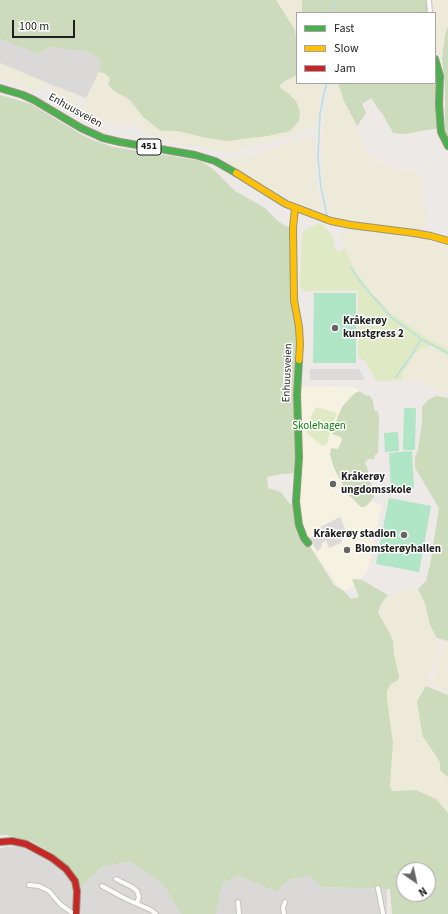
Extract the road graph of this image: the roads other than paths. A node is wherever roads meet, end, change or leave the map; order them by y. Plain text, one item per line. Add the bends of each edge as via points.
1 (429, 0) edge
2 (430, 12) edge
3 (436, 62) edge
4 (0, 88) edge
5 (448, 146) edge
6 (295, 208) junction
7 (448, 241) edge
8 (308, 543) dead end
9 (0, 842) edge
10 (116, 879) dead end
11 (29, 885) dead end
12 (102, 886) dead end
13 (378, 888) dead end
14 (238, 902) dead end
15 (285, 902) dead end
16 (137, 903) junction
17 (75, 914) edge
18 (156, 914) edge
19 (239, 914) edge
20 (284, 914) edge
21 (383, 914) edge

1 - 2 street
3 - 5 street via 440,76 441,132
4 - 6 street, Enhuusveien / 451 via 34,100 103,138 195,155 215,162
6 - 7 street, Enhuusveien / 451 via 340,223 414,233
6 - 8 street, Enhuusveien via 294,300 300,344 296,502 299,524
9 - 17 street via 26,844 66,869 75,881
10 - 16 street via 137,891
11 - 17 street via 39,886 50,892 64,908
12 - 16 street
13 - 21 street
14 - 19 street
15 - 20 street
16 - 18 street

